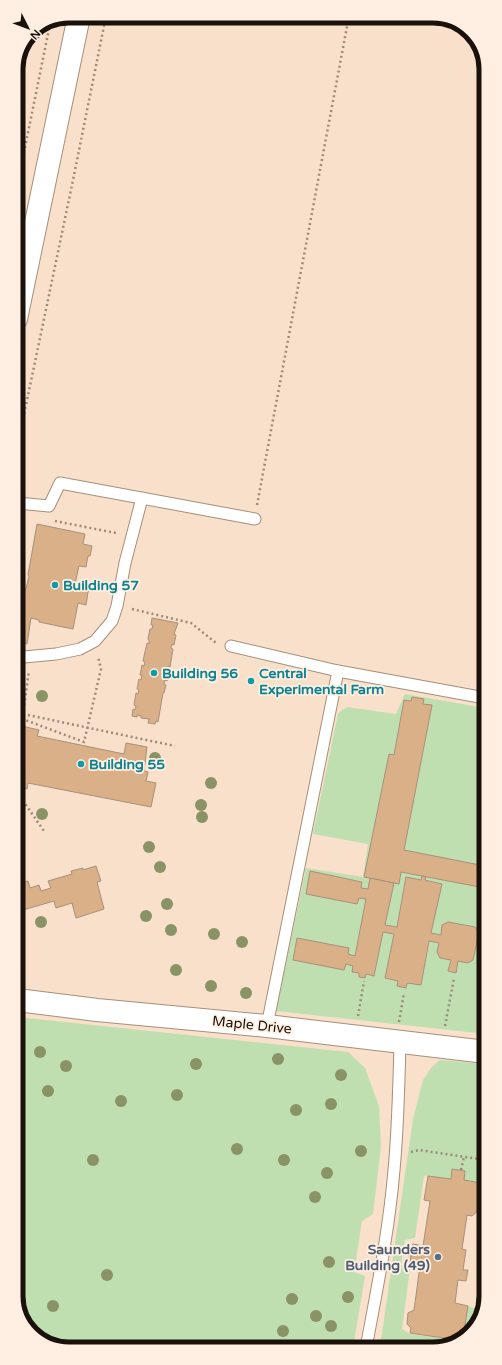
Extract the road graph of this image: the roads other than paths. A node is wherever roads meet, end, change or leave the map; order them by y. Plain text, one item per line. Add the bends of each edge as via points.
1 (77, 23) edge
2 (23, 246) edge
3 (142, 498) junction
4 (23, 504) edge
5 (254, 519) road end
6 (230, 646) dead end
7 (23, 656) edge
8 (338, 671) junction
9 (479, 697) edge
10 (23, 1001) edge
11 (268, 1026) junction
12 (399, 1035) junction
13 (479, 1051) edge
14 (367, 1342) edge

1 - 2 street
3 - 4 lane via 60,483 49,506
3 - 5 lane
3 - 7 lane via 112,621 94,641 80,649 56,654
6 - 8 lane
8 - 9 lane
8 - 11 lane
10 - 11 street, Maple Drive
11 - 12 street, Maple Drive
12 - 13 street, Maple Drive
12 - 14 lane via 395,1158 384,1250

